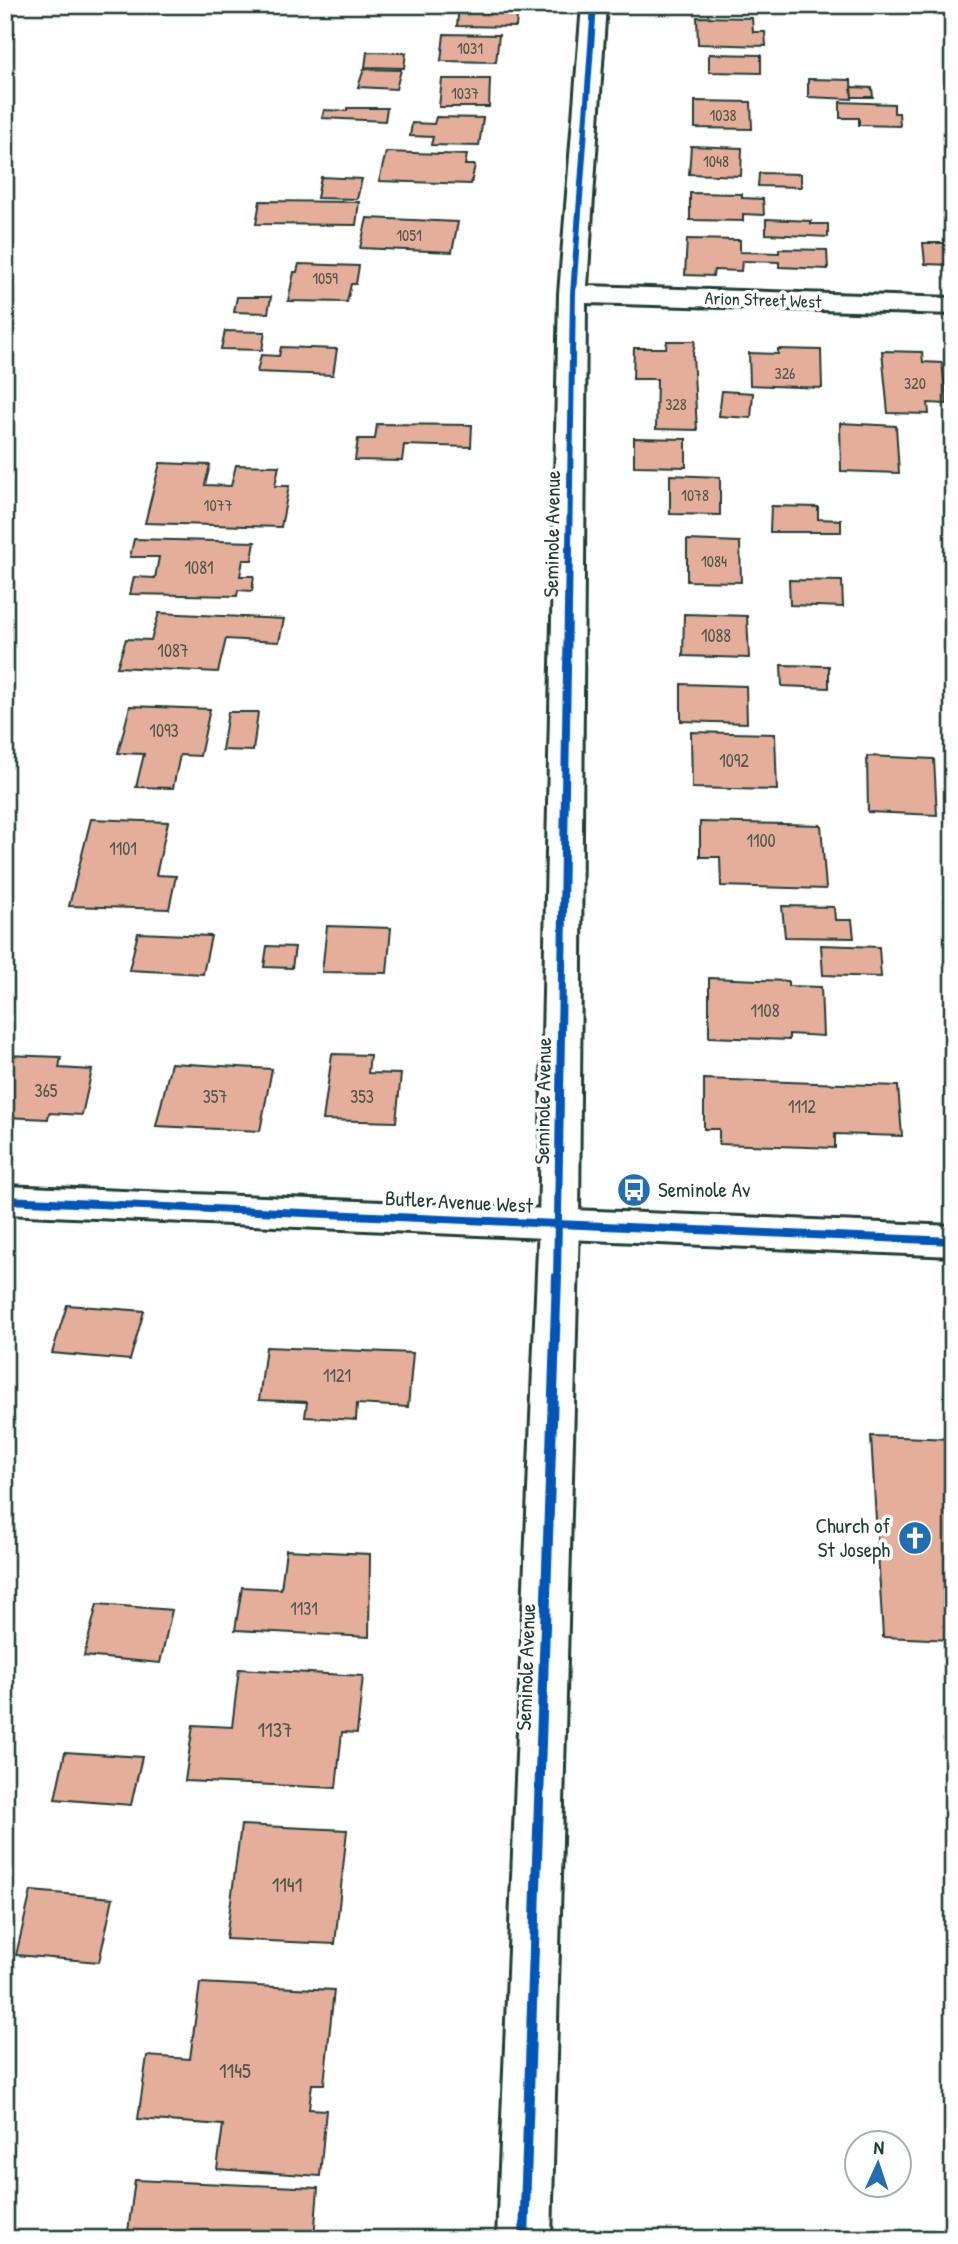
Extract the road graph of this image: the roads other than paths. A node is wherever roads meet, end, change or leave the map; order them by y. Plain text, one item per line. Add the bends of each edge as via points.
1 (594, 5) edge
2 (573, 294) junction
3 (953, 306) edge
4 (5, 1200) edge
5 (559, 1224) junction
6 (953, 1241) edge
7 (524, 2239) edge

1 - 2 street, Seminole Avenue
2 - 3 street, Arion Street West
2 - 5 street, Seminole Avenue
4 - 5 street, Butler Avenue West
5 - 6 street, Butler Avenue West
5 - 7 street, Seminole Avenue

